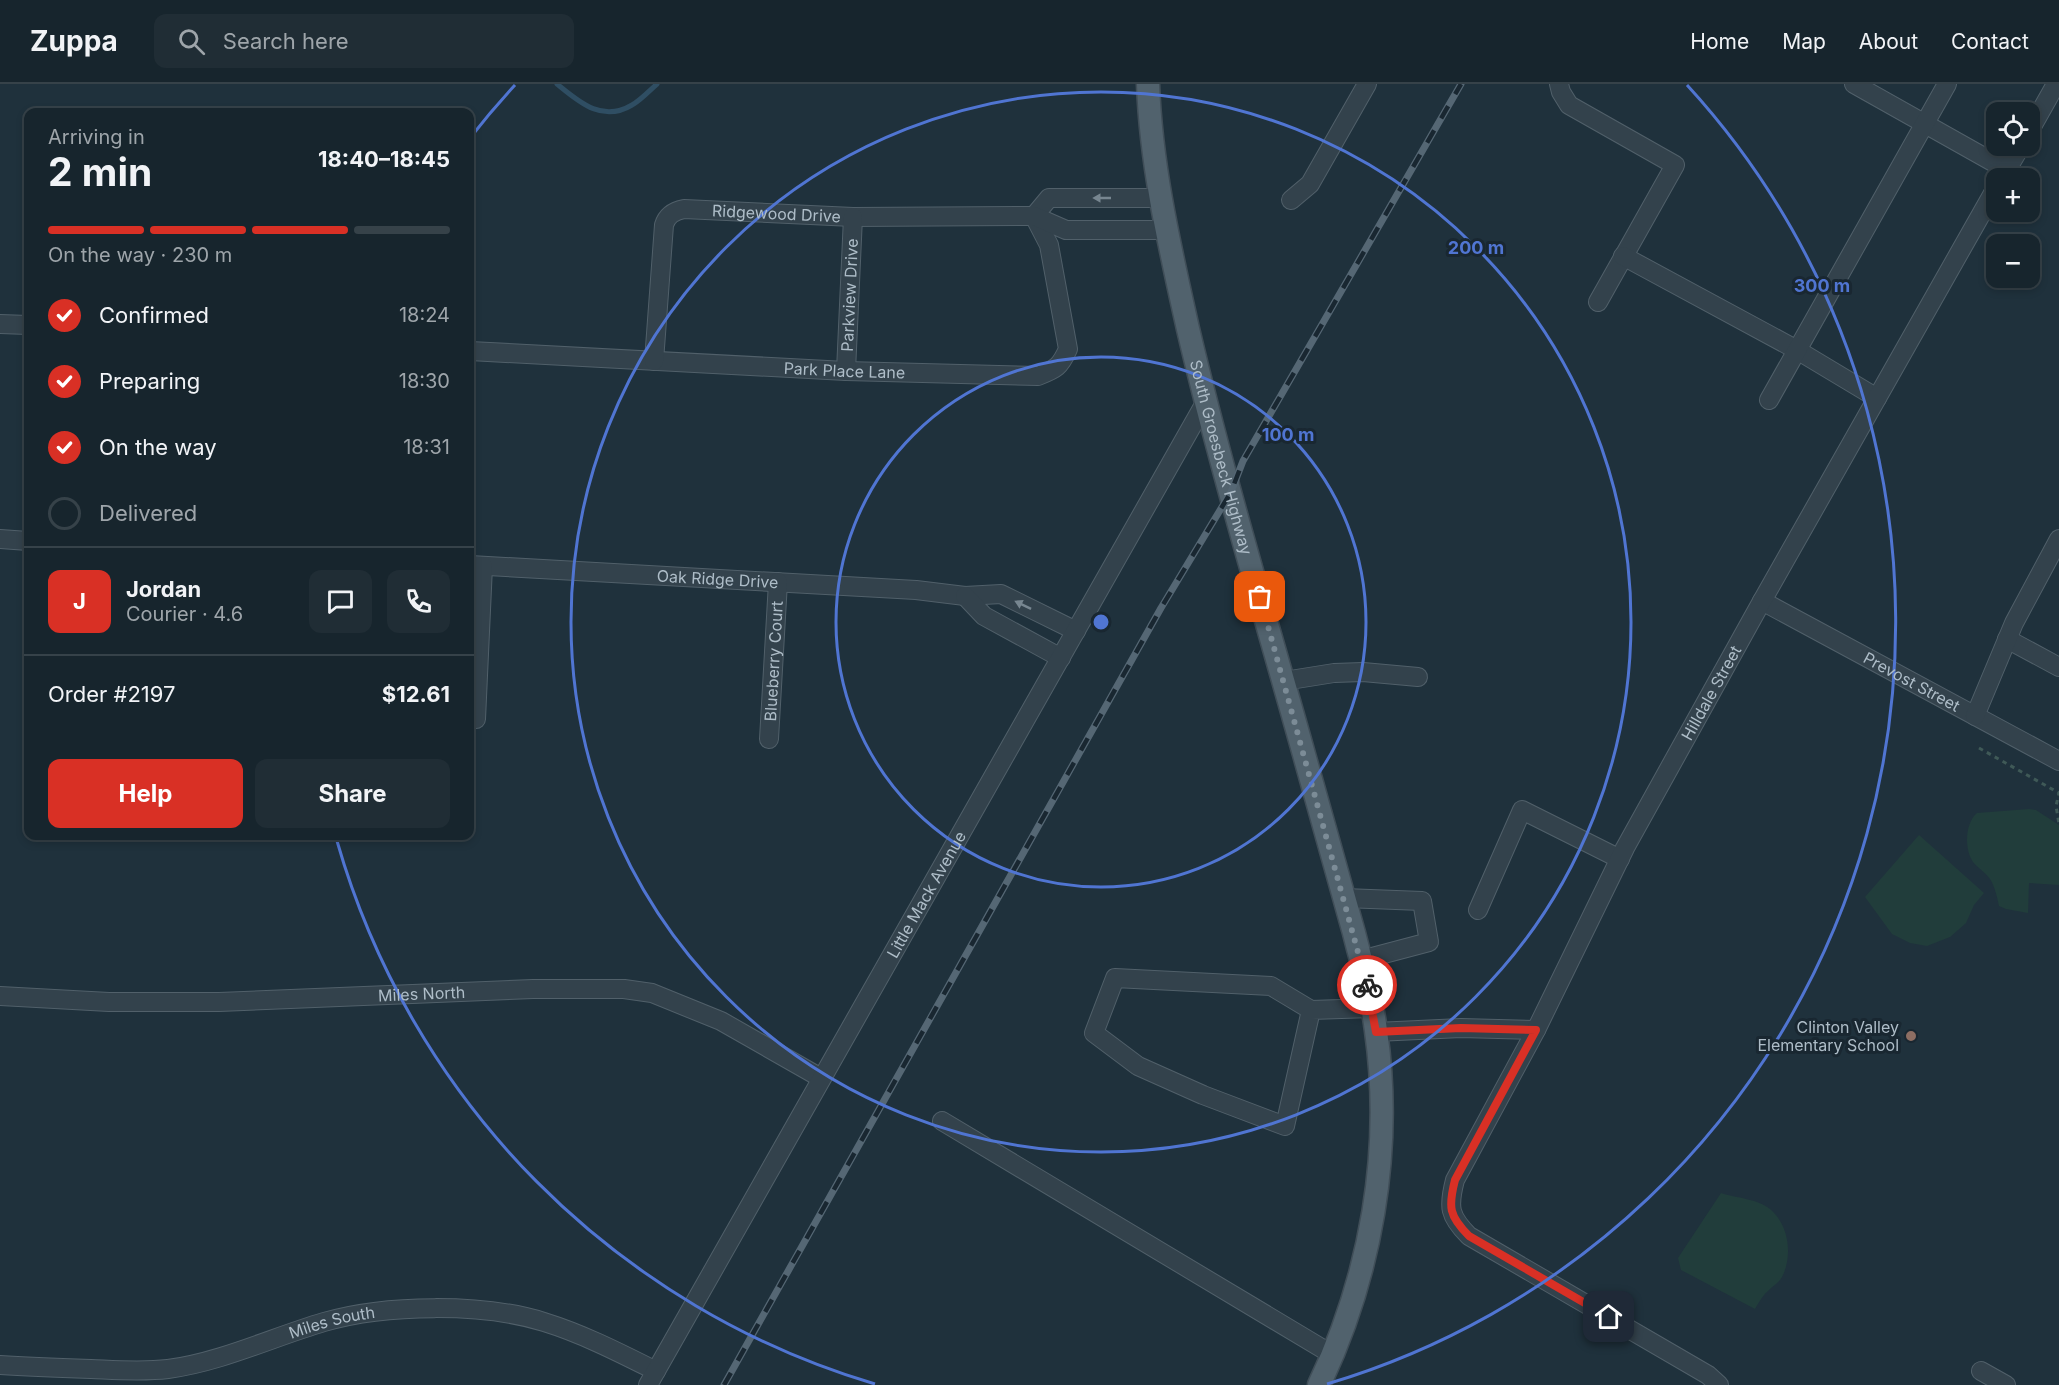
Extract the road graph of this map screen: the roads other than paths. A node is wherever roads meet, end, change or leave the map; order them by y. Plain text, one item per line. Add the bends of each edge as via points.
1 (1148, 84) edge
2 (1367, 84) edge
3 (1559, 84) edge
4 (1854, 84) edge
5 (1947, 84) edge
6 (2055, 84) edge
7 (2040, 112) edge
8 (1924, 123) junction
9 (1995, 168) edge
10 (1160, 198) junction
11 (1291, 200) dead end
12 (1986, 206) edge
13 (1034, 216) junction
14 (853, 217) junction
15 (1165, 230) junction
16 (1623, 255) junction
17 (1598, 302) dead end
18 (0, 324) edge
19 (24, 325) edge
20 (1797, 350) junction
21 (474, 351) edge
22 (654, 361) junction
23 (846, 371) junction
24 (1877, 398) junction
25 (1769, 400) dead end
26 (1205, 403) junction
27 (0, 539) edge
28 (2059, 539) edge
29 (24, 541) edge
30 (476, 565) edge
31 (778, 582) junction
32 (965, 596) junction
33 (1762, 601) junction
34 (1076, 631) junction
35 (2007, 639) junction
36 (1060, 658) junction
37 (2059, 666) edge
38 (1418, 677) dead end
39 (1284, 681) junction
40 (1975, 716) junction
41 (476, 720) dead end
42 (770, 739) dead end
43 (2059, 761) edge
44 (1620, 859) junction
45 (1344, 898) junction
46 (1478, 910) dead end
47 (1361, 960) junction
48 (0, 996) edge
49 (1372, 1008) junction
50 (1311, 1010) junction
51 (1536, 1030) junction
52 (1376, 1032) junction
53 (821, 1078) junction
54 (942, 1121) dead end
55 (1333, 1355) junction
56 (0, 1365) edge
57 (1981, 1371) dead end
58 (652, 1378) edge
59 (1319, 1385) edge
60 (1719, 1385) edge
61 (2006, 1385) edge

1 - 10 main road, South Groesbeck Highway
2 - 11 street via 1310,184
3 - 16 street via 1569,105 1675,165
4 - 8 street
5 - 8 street
6 - 7 street
8 - 9 street
8 - 20 street
10 -> 13 street via 1049,198
10 - 15 main road, South Groesbeck Highway
12 - 24 street, Hilldale Street
13 - 14 street, Ridgewood Drive
13 - 15 street, Ridgewood Drive via 1066,230
13 - 23 street, Park Place Lane via 1049,245 1068,349 1054,370 1038,376
14 - 22 street, Ridgewood Drive via 684,209 669,215 663,225
14 - 23 street, Parkview Drive
15 - 26 main road, South Groesbeck Highway
16 - 17 street
16 - 20 street
18 - 19 street
20 - 24 street
20 - 25 street
21 - 22 street, Park Place Lane
22 - 23 street, Park Place Lane
24 - 33 street, Hilldale Street
26 - 34 street, Little Mack Avenue
26 - 39 main road, South Groesbeck Highway
27 - 29 street
28 - 35 street
30 - 31 street, Oak Ridge Drive
30 - 41 street
31 - 32 street, Oak Ridge Drive
31 - 42 street, Blueberry Court
34 -> 32 street, Oak Ridge Drive via 1001,594
32 - 36 street via 984,616
33 - 40 street, Prevost Street
33 - 44 street, Hilldale Street
34 - 36 street, Little Mack Avenue
35 - 37 street
35 - 40 street
36 - 53 street, Little Mack Avenue
38 - 39 street via 1362,672
39 - 45 main road, South Groesbeck Highway
40 - 43 street, Prevost Street
44 - 46 street via 1522,810
44 - 51 street, Hilldale Street
45 - 47 main road, South Groesbeck Highway
45 - 47 street via 1422,901 1429,942
47 - 49 main road, South Groesbeck Highway
48 - 53 street, Miles North via 109,1002 219,1002 624,989 652,993 721,1021
49 - 50 street
49 - 52 main road, South Groesbeck Highway
50 - 50 street via 1285,1126 1138,1066 1094,1033 1115,978 1271,986
51 - 52 street
51 - 60 street, Hilldale Street via 1455,1180 1450,1207 1458,1224 1469,1236 1708,1374
52 - 55 main road, South Groesbeck Highway via 1380,1130 1371,1228 1354,1297
53 - 58 street, Little Mack Avenue
54 - 55 street
55 - 59 main road, South Groesbeck Highway
56 - 58 street, Miles South via 167,1369 353,1314 430,1309 486,1311 542,1321 598,1343
57 - 61 street

